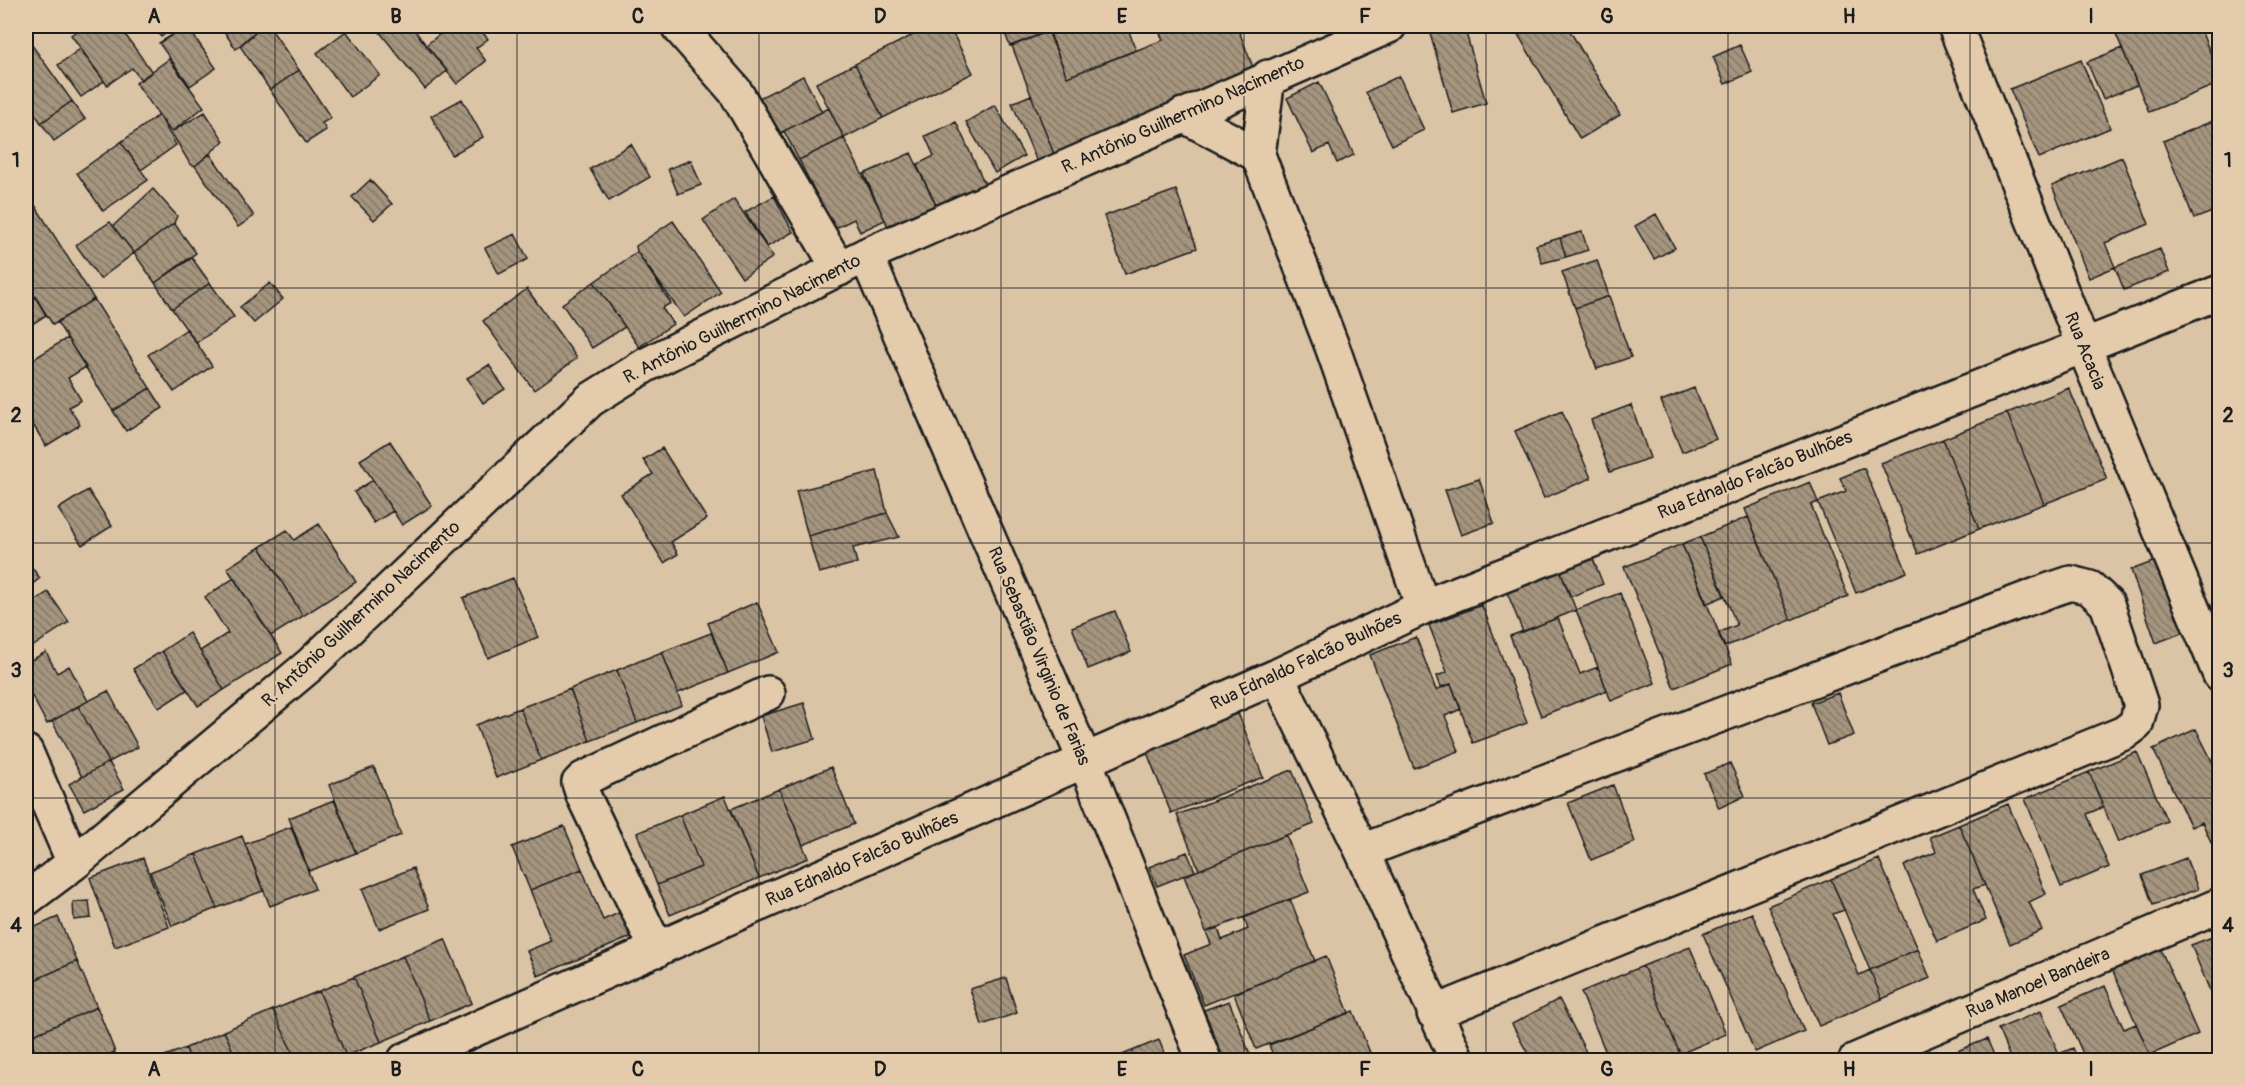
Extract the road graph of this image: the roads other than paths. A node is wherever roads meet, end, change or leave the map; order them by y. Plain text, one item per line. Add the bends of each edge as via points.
1 (678, 26) edge
2 (1389, 26) edge
3 (1955, 26) edge
4 (1268, 77) junction
5 (1183, 115) junction
6 (1258, 155) junction
7 (852, 262) junction
8 (2220, 292) edge
9 (2084, 347) junction
10 (1423, 607) junction
11 (2220, 675) edge
12 (1276, 676) junction
13 (768, 693) dead end
14 (26, 752) edge
15 (1085, 761) junction
16 (1362, 851) junction
17 (74, 863) junction
18 (26, 899) edge
19 (2220, 905) edge
20 (657, 950) junction
21 (1434, 1013) junction
22 (405, 1060) edge
23 (1204, 1060) edge
24 (1457, 1060) edge
25 (1856, 1060) edge

1 - 7 street, Rua Sebastião Virginio de Farias via 735,91
2 - 4 street, R. Antônio Guilhermino Nacimento
3 - 9 street, Rua Acacia
4 - 5 street, R. Antônio Guilhermino Nacimento
4 - 6 street
5 - 6 street
5 - 7 street, R. Antônio Guilhermino Nacimento
6 - 10 street via 1333,349
7 - 15 street, Rua Sebastião Virginio de Farias
7 - 17 street, R. Antônio Guilhermino Nacimento via 646,365 590,400 310,665
8 - 9 street, Rua Ednaldo Falcão Bulhões
9 - 10 street, Rua Ednaldo Falcão Bulhões
9 - 11 street, Rua Acacia
10 - 12 street, Rua Ednaldo Falcão Bulhões
12 - 15 street, Rua Ednaldo Falcão Bulhões
12 - 16 street
13 - 20 street via 579,783
14 - 17 street
15 - 20 street, Rua Ednaldo Falcão Bulhões
15 - 23 street, Rua Sebastião Virginio de Farias
16 - 21 street
16 - 21 street via 2050,590 2071,584 2090,588 2107,604 2141,705 2136,724 2124,734
17 - 18 street, R. Antônio Guilhermino Nacimento
19 - 25 street, Rua Manoel Bandeira
20 - 22 street, Rua Ednaldo Falcão Bulhões
21 - 24 street

